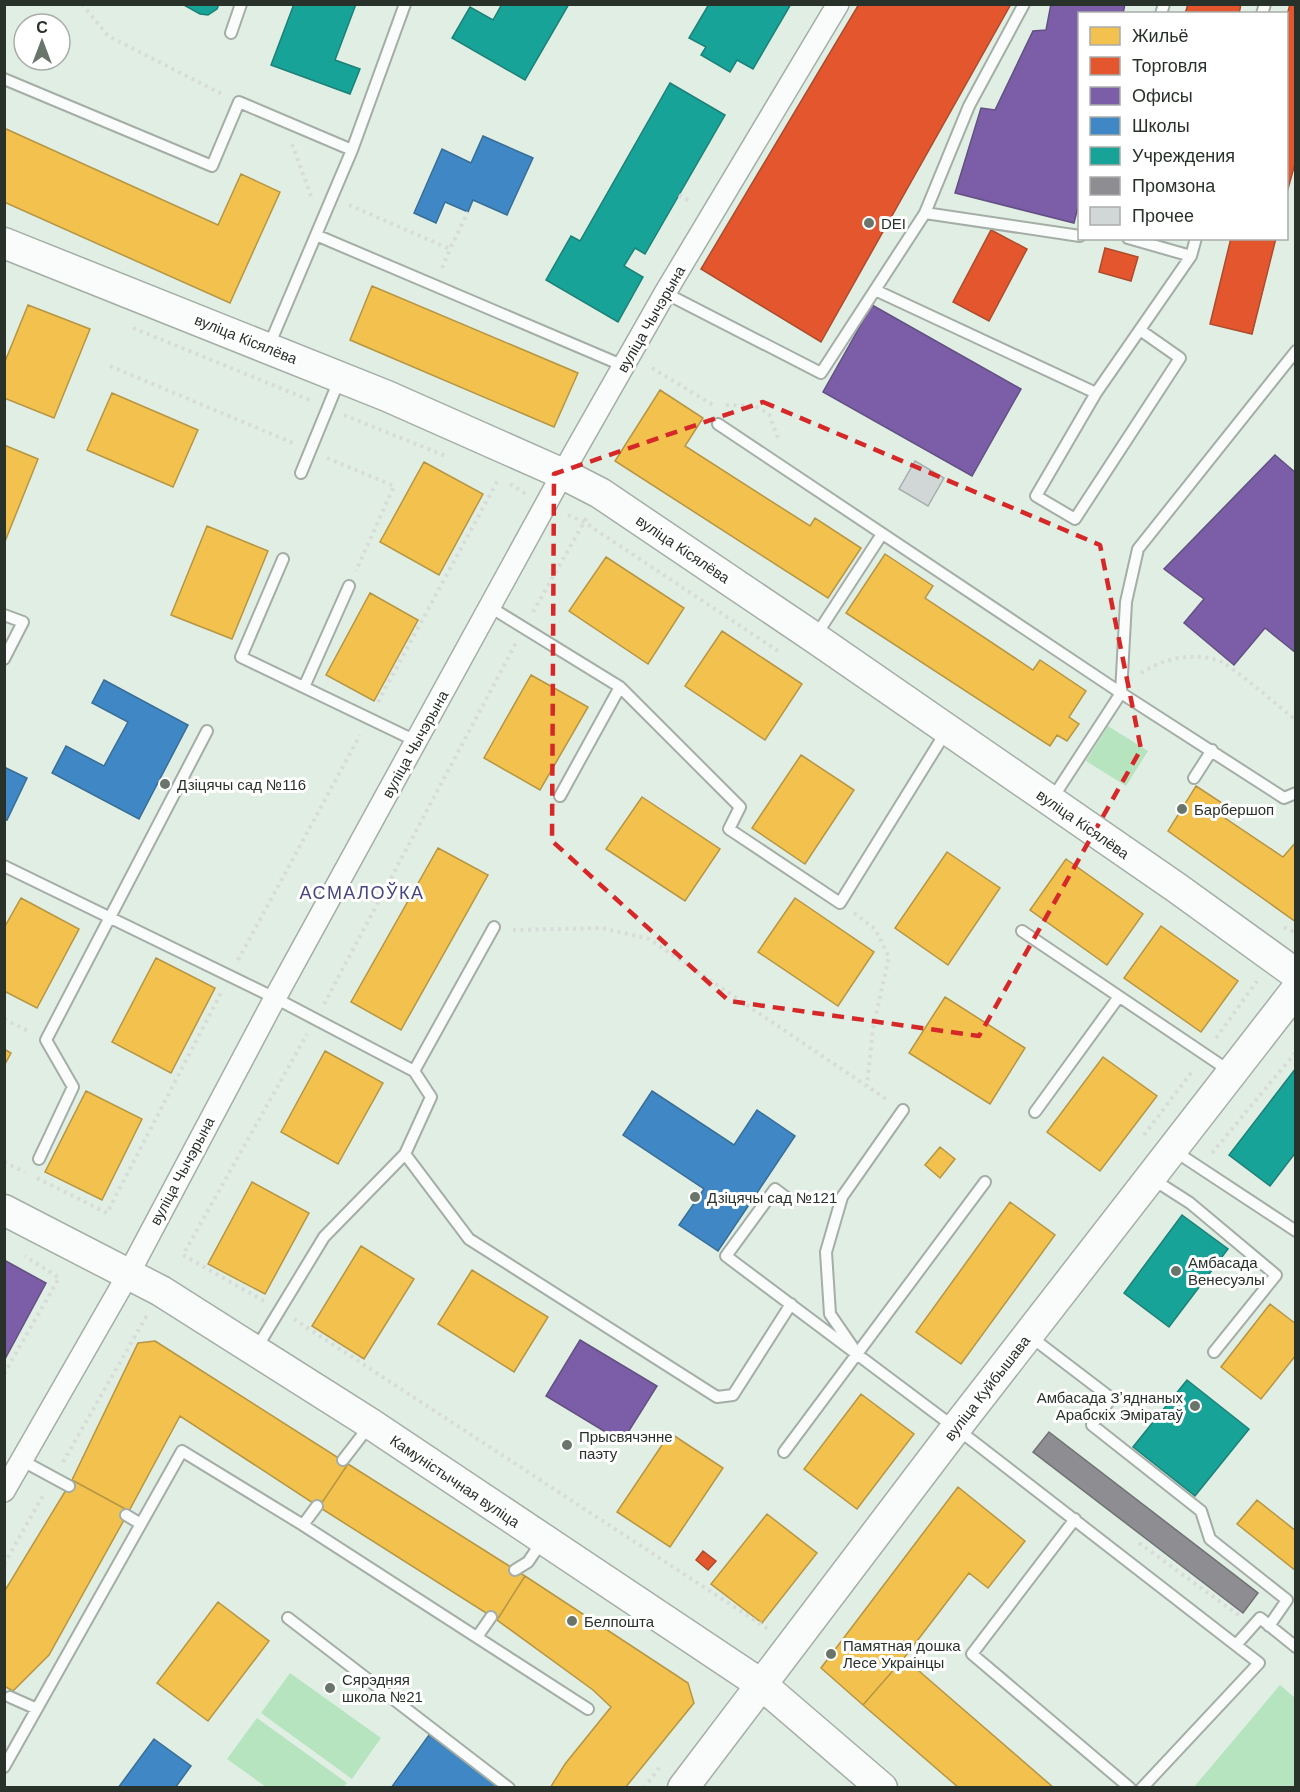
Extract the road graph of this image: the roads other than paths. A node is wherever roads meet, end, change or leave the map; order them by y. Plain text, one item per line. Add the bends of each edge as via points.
1 (241, 4) edge
2 (405, 4) edge
3 (838, 4) edge
4 (1024, 4) edge
5 (231, 33) dead end
6 (4, 79) edge
7 (352, 150) junction
8 (925, 213) junction
9 (316, 235) junction
10 (1078, 236) edge
11 (1135, 240) edge
12 (1195, 240) edge
13 (4, 243) edge
14 (1191, 256) junction
15 (875, 290) junction
16 (665, 293) junction
17 (1140, 330) junction
18 (268, 348) junction
19 (1296, 351) edge
20 (624, 366) junction
21 (340, 377) junction
22 (1096, 393) junction
23 (718, 424) dead end
24 (302, 473) dead end
25 (563, 474) junction
26 (882, 534) junction
27 (284, 559) dead end
28 (349, 586) road end
29 (490, 607) junction
30 (4, 615) edge
31 (815, 638) junction
32 (4, 659) edge
33 (304, 687) junction
34 (620, 687) junction
35 (1121, 693) junction
36 (947, 729) junction
37 (207, 731) dead end
38 (416, 741) junction
39 (1212, 750) junction
40 (1194, 778) dead end
41 (1296, 793) edge
42 (560, 796) dead end
43 (1051, 801) junction
44 (4, 866) edge
45 (110, 917) junction
46 (494, 927) road end
47 (1022, 931) dead end
48 (1296, 974) edge
49 (1296, 990) edge
50 (275, 998) junction
51 (1118, 998) junction
52 (414, 1071) junction
53 (1231, 1072) junction
54 (903, 1110) road end
55 (1035, 1112) dead end
56 (1172, 1150) junction
57 (405, 1154) junction
58 (39, 1159) dead end
59 (1151, 1178) junction
60 (985, 1182) dead end
61 (791, 1201) dead end
62 (4, 1210) edge
63 (1296, 1232) edge
64 (129, 1273) junction
65 (791, 1304) junction
66 (1028, 1335) junction
67 (254, 1352) junction
68 (1214, 1352) dead end
69 (857, 1353) junction
70 (370, 1424) junction
71 (956, 1428) junction
72 (784, 1452) dead end
73 (21, 1460) junction
74 (343, 1460) dead end
75 (69, 1486) dead end
76 (4, 1491) edge
77 (317, 1506) dead end
78 (126, 1515) dead end
79 (1075, 1519) junction
80 (141, 1524) junction
81 (303, 1525) junction
82 (543, 1540) junction
83 (515, 1570) dead end
84 (491, 1617) dead end
85 (288, 1618) dead end
86 (1269, 1626) junction
87 (477, 1637) junction
88 (1236, 1645) junction
89 (1296, 1647) edge
90 (762, 1685) junction
91 (10, 1697) dead end
92 (588, 1708) dead end
93 (37, 1709) junction
94 (4, 1767) edge
95 (509, 1788) edge
96 (683, 1788) edge
97 (882, 1788) edge
98 (1130, 1788) edge
99 (1142, 1788) edge

1 - 5 lane
2 - 7 lane
3 - 16 street, вуліца Чычэрына
4 - 8 lane via 969,106
6 - 7 lane via 212,166 239,102
7 - 9 lane
8 - 10 lane
8 - 15 lane
9 - 18 lane
9 - 20 lane
11 - 14 lane
12 - 14 lane
13 - 18 street, вуліца Кісялёва
14 - 17 lane
15 - 16 lane via 821,373
15 - 22 lane
16 - 20 street, вуліца Чычэрына
17 - 22 lane
17 - 22 lane via 1180,358 1075,519 1036,495
18 - 21 street, вуліца Кісялёва
19 - 35 lane via 1138,549 1126,602
20 - 25 street, вуліца Чычэрына
21 - 24 lane
21 - 25 street, вуліца Кісялёва
23 - 26 lane
25 - 29 street, вуліца Чычэрына
25 - 31 street, вуліца Кісялёва via 600,493
26 - 31 lane
26 - 35 lane
27 - 33 lane via 241,657
28 - 33 lane
29 - 34 lane
29 - 38 street, вуліца Чычэрына
30 - 32 lane via 23,622
31 - 36 street, вуліца Кісялёва
33 - 38 lane
34 - 36 lane via 740,807 729,829 840,903
34 - 42 lane
35 - 39 lane
35 - 43 lane
36 - 43 street, вуліца Кісялёва
37 - 45 lane
38 - 50 street, вуліца Чычэрына
39 - 40 lane
39 - 41 lane via 1284,798
43 - 48 street, вуліца Кісялёва
44 - 45 lane
45 - 50 lane
45 - 58 lane via 46,1040 73,1088
46 - 52 lane
47 - 51 lane
49 - 53 street, вуліца Куйбышава
50 - 52 lane
50 - 64 street, вуліца Чычэрына
51 - 53 lane
51 - 55 lane
52 - 57 lane via 431,1098
53 - 56 street, вуліца Куйбышава
54 - 69 lane via 842,1197 826,1252 830,1314
56 - 59 street, вуліца Куйбышава
56 - 63 lane
57 - 65 lane via 469,1239 717,1397 734,1395
57 - 67 lane via 324,1237
59 - 66 street, вуліца Куйбышава
59 - 68 lane via 1191,1203 1276,1275
60 - 69 lane
61 - 65 lane via 775,1190 726,1256
62 - 64 street, Камуністычная вуліца
64 - 67 street, Камуністычная вуліца
64 - 73 street, вуліца Чычэрына
65 - 69 lane
66 - 71 street, вуліца Куйбышава
66 - 86 lane via 1111,1398 1092,1425 1201,1511 1210,1539 1287,1600
67 - 70 street, Камуністычная вуліца
69 - 71 lane
69 - 72 lane
70 - 74 lane
70 - 82 street, Камуністычная вуліца
71 - 79 lane
71 - 90 street, вуліца Куйбышава
73 - 75 lane
73 - 76 street, вуліца Чычэрына
77 - 81 lane
78 - 80 lane
79 - 88 lane
79 - 98 lane via 972,1654
80 - 81 lane via 182,1451
80 - 93 lane
81 - 87 lane
82 - 83 lane via 528,1562
82 - 90 street, Камуністычная вуліца
84 - 87 lane
85 - 95 lane
86 - 88 lane via 1260,1618
86 - 89 lane
87 - 92 lane
88 - 99 lane via 1259,1663
90 - 96 street, вуліца Куйбышава
90 - 97 street, Камуністычная вуліца
91 - 93 lane
93 - 94 lane

